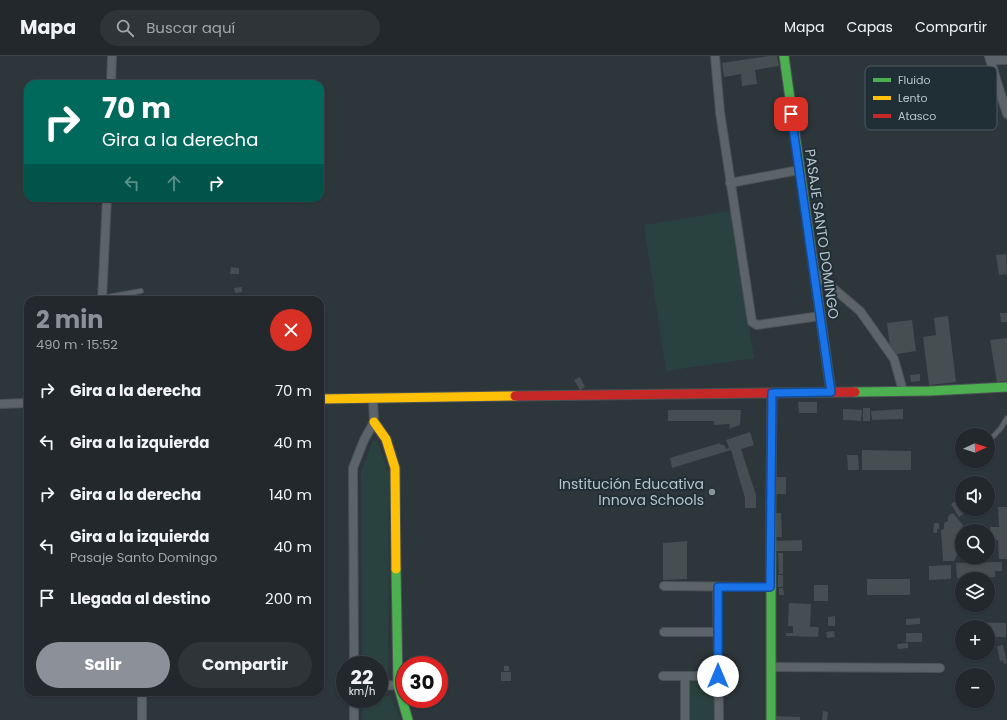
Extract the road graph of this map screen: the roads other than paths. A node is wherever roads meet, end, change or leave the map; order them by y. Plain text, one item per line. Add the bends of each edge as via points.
1 (112, 56) edge
2 (714, 56) edge
3 (784, 56) edge
4 (989, 58) edge
5 (1007, 60) edge
6 (111, 80) edge
7 (997, 83) edge
8 (1007, 114) edge
9 (799, 170) junction
10 (730, 183) junction
11 (106, 202) edge
12 (814, 272) junction
13 (141, 291) dead end
14 (102, 296) edge
15 (117, 296) edge
16 (820, 316) junction
17 (1007, 387) edge
18 (903, 391) junction
19 (831, 392) junction
20 (772, 393) junction
21 (324, 399) edge
22 (373, 399) junction
23 (24, 403) edge
24 (0, 404) edge
25 (1007, 418) edge
26 (374, 422) junction
27 (995, 435) edge
28 (664, 586) dead end
29 (718, 587) junction
30 (770, 587) junction
31 (664, 632) dead end
32 (718, 632) junction
33 (354, 656) edge
34 (398, 656) edge
35 (771, 667) junction
36 (940, 668) dead end
37 (663, 676) dead end
38 (685, 676) junction
39 (718, 676) junction
40 (142, 696) edge
41 (354, 708) edge
42 (404, 708) edge
43 (142, 720) edge
44 (354, 720) edge
45 (408, 720) edge
46 (685, 720) edge
47 (719, 720) edge
48 (771, 720) edge

1 - 6 street
2 - 10 street
3 - 9 street, PASAJE SANTO DOMINGO
4 - 5 street
7 - 8 street
9 - 10 street
9 - 12 street, PASAJE SANTO DOMINGO
10 - 16 street via 752,322 757,325
11 - 14 street
12 - 16 street, PASAJE SANTO DOMINGO
12 - 18 street via 860,311 894,359
13 - 15 lane
16 - 19 street, PASAJE SANTO DOMINGO
17 - 18 street
18 - 19 street
19 - 20 street
20 - 22 street
20 - 30 street
21 - 22 street
22 - 26 street
23 - 24 street
25 - 27 lane
26 - 33 street via 352,468
26 - 34 street via 386,439 395,468
28 - 29 street
29 - 30 street
29 - 32 street
30 - 35 street
31 - 32 street
32 - 39 street
35 - 36 street
35 - 48 street
37 - 38 street
38 - 39 street
38 - 46 street
39 - 47 street
40 - 43 street
41 - 44 street
42 - 45 street

